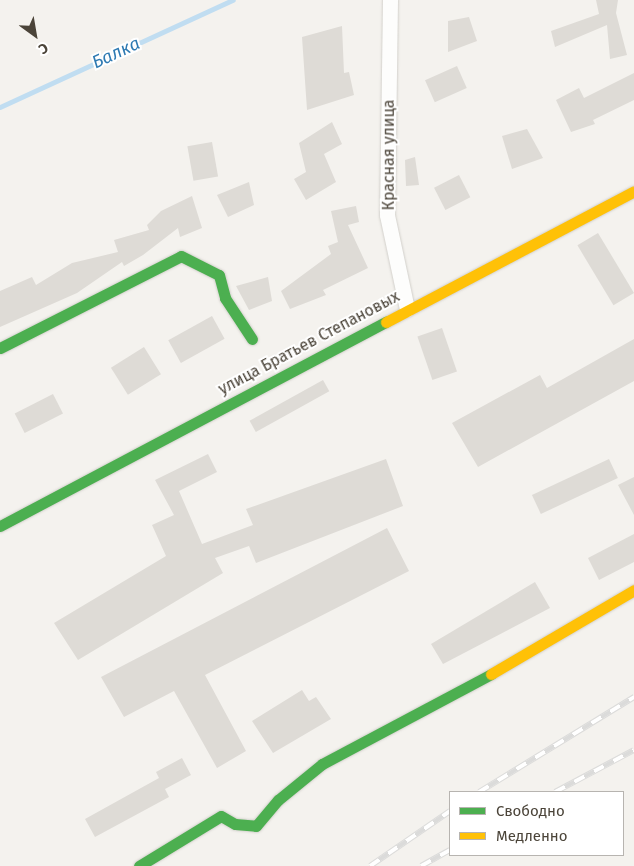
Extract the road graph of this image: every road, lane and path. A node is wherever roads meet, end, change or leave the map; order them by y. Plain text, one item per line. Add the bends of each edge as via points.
1 (390, 0) edge
2 (634, 191) edge
3 (407, 309) junction
4 (252, 339) dead end
5 (0, 348) edge
6 (0, 526) edge
7 (634, 590) edge
8 (139, 866) edge

1 - 3 street, Красная улица via 387,215
2 - 3 street, улица Братьев Степановых
3 - 6 street, улица Братьев Степановых
4 - 5 street via 226,298 219,275 181,256
7 - 8 street via 464,690 352,746 278,800 256,826 236,824 221,816

